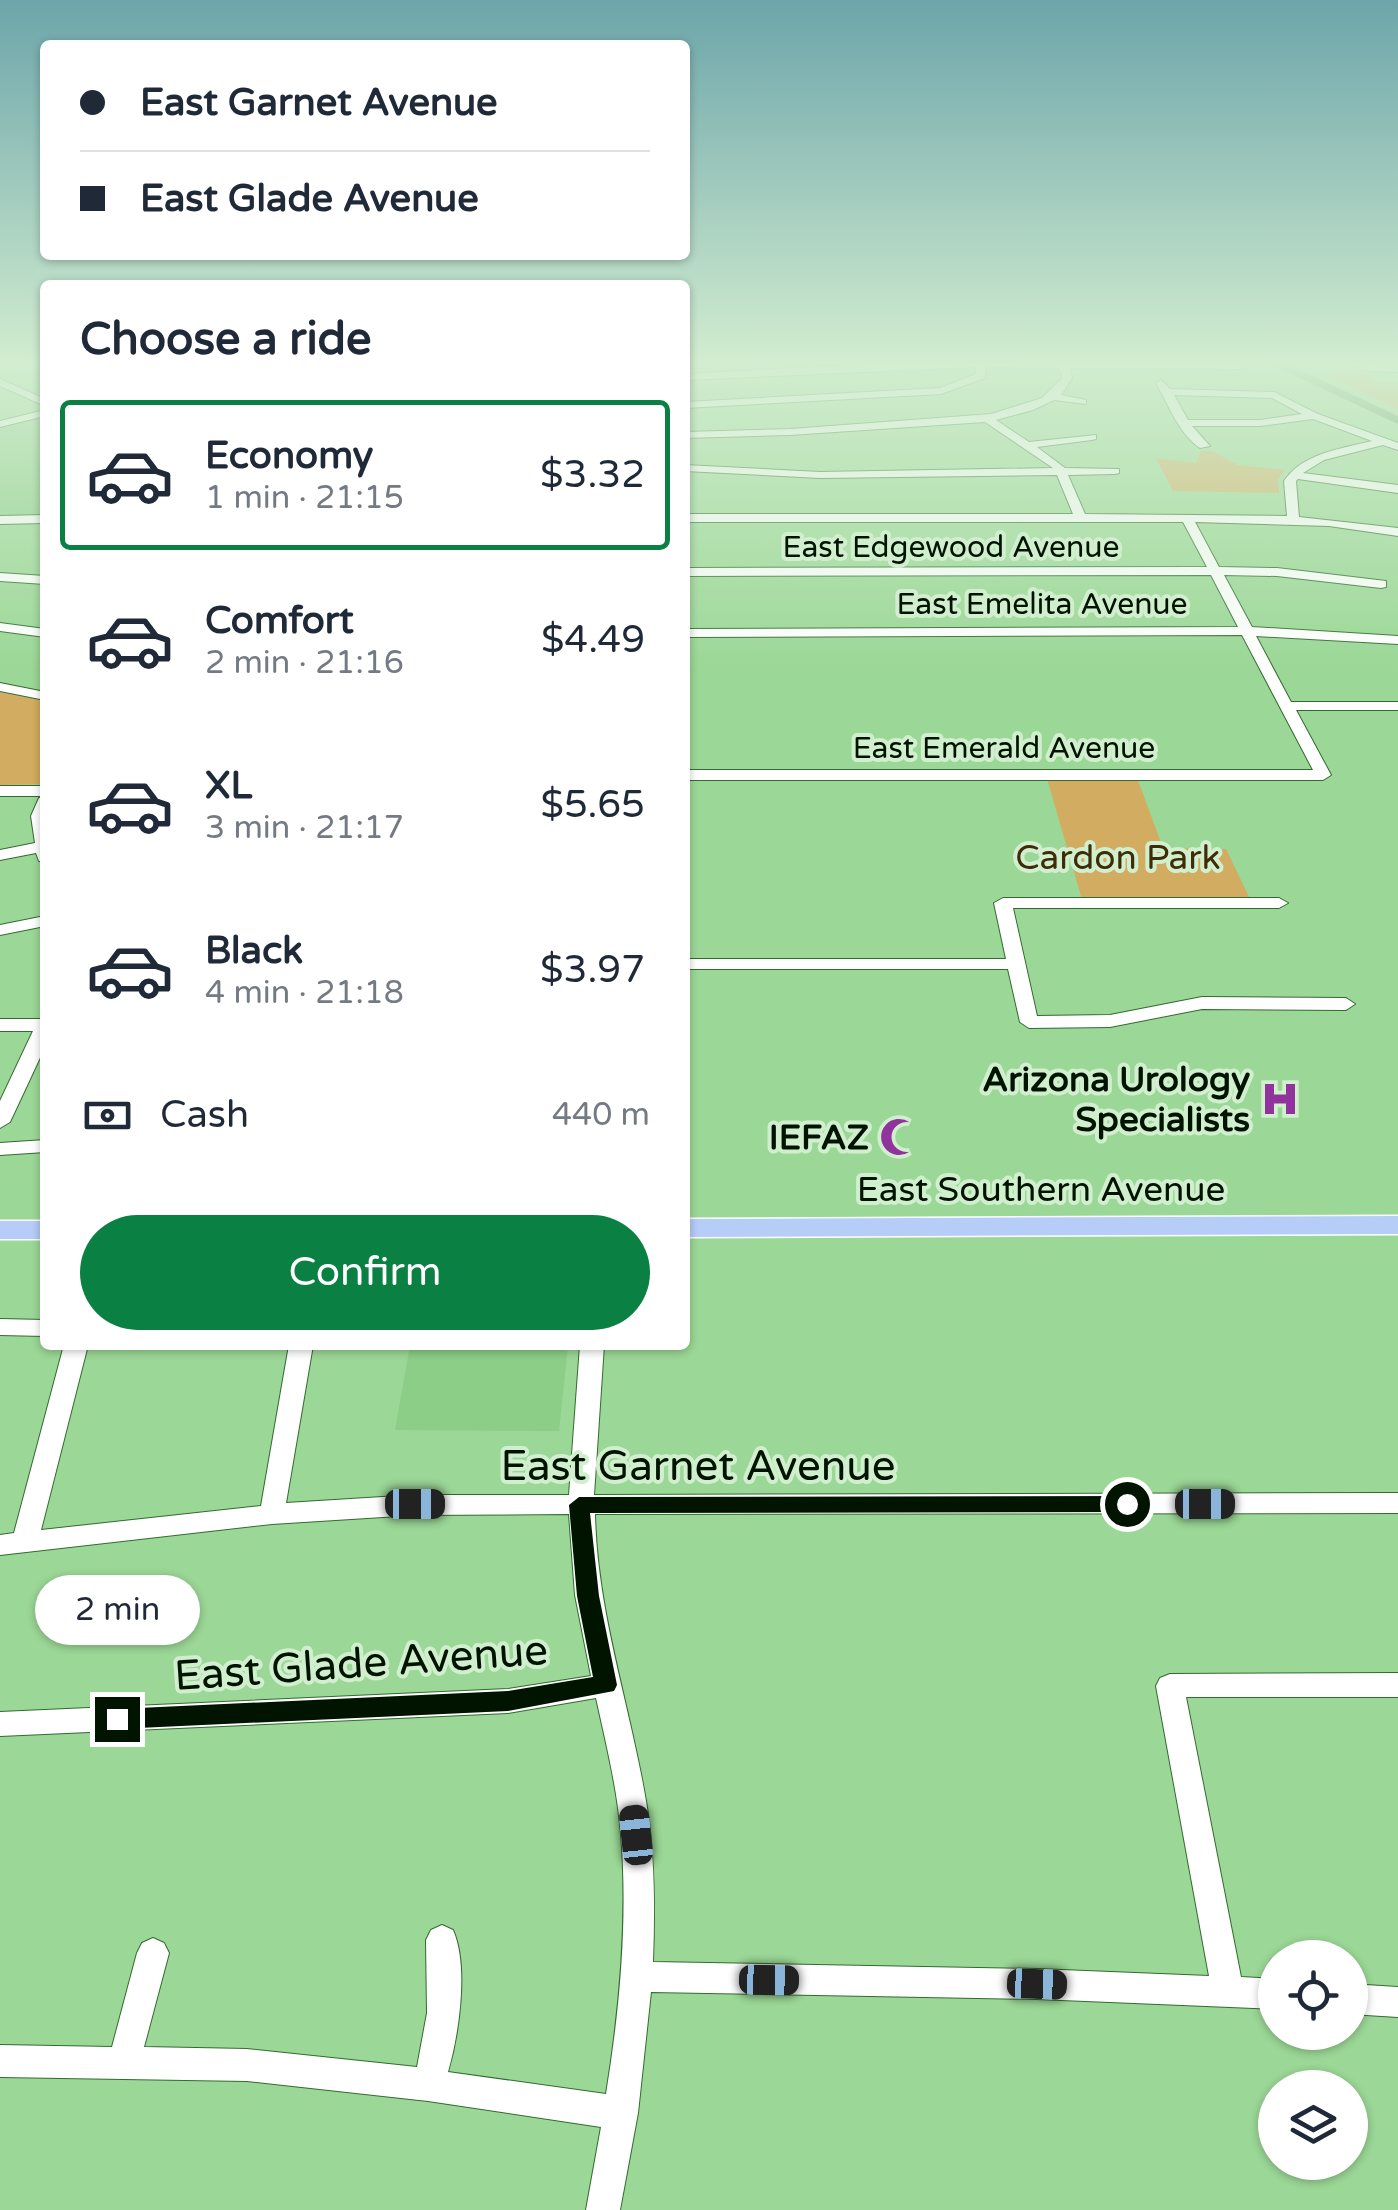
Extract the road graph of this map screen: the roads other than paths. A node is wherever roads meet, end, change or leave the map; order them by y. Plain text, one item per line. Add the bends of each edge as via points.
1 (943, 465) edge
2 (1057, 465) edge
3 (1309, 465) edge
4 (690, 468) edge
5 (1115, 471) dead end
6 (946, 474) junction
7 (1062, 474) junction
8 (1294, 475) junction
9 (1398, 489) edge
10 (690, 518) edge
11 (1187, 518) junction
12 (1081, 519) junction
13 (0, 520) edge
14 (40, 520) edge
15 (1293, 520) junction
16 (1398, 532) edge
17 (1216, 571) junction
18 (690, 572) edge
19 (0, 578) edge
20 (40, 580) edge
21 (1381, 584) dead end
22 (0, 627) edge
23 (1248, 631) junction
24 (40, 633) edge
25 (690, 633) edge
26 (1398, 640) edge
27 (0, 687) edge
28 (40, 695) edge
29 (1287, 706) junction
30 (1398, 706) edge
31 (690, 776) edge
32 (0, 791) edge
33 (40, 791) edge
34 (40, 852) edge
35 (0, 855) edge
36 (1279, 903) dead end
37 (40, 922) edge
38 (0, 930) edge
39 (690, 964) edge
40 (1016, 964) junction
41 (1346, 1004) dead end
42 (0, 1025) edge
43 (40, 1025) edge
44 (40, 1036) edge
45 (0, 1122) edge
46 (40, 1146) edge
47 (0, 1149) edge
48 (1398, 1226) edge
49 (690, 1228) edge
50 (0, 1230) edge
51 (40, 1230) edge
52 (0, 1328) edge
53 (40, 1328) edge
54 (74, 1350) edge
55 (300, 1350) edge
56 (592, 1350) edge
57 (1398, 1504) edge
58 (579, 1505) junction
59 (272, 1514) junction
60 (12, 1544) edge
61 (606, 1685) junction
62 (1398, 1685) edge
63 (0, 1724) edge
64 (442, 1940) dead end
65 (154, 1953) dead end
66 (637, 1977) junction
67 (1228, 1991) junction
68 (1258, 1993) edge
69 (1368, 2000) edge
70 (1398, 2002) edge
71 (0, 2061) edge
72 (124, 2062) junction
73 (428, 2085) junction
74 (621, 2113) junction
75 (603, 2210) edge

1 - 6 street
2 - 7 street
3 - 8 street
4 - 6 street
5 - 7 street
6 - 7 street
7 - 12 street
8 - 9 street
8 - 15 street via 1288,489
10 - 12 street
11 - 12 street
11 - 15 street
11 - 17 street
13 - 14 street
15 - 16 street
17 - 18 street, East Edgewood Avenue
17 - 21 street, East Edgewood Avenue
17 - 23 street
19 - 20 street
22 - 24 street
23 - 25 street, East Emelita Avenue
23 - 26 street, East Emelita Avenue
23 - 29 street
27 - 28 street
29 - 30 street
29 - 31 street, East Emerald Avenue via 1323,775
32 - 33 street
34 - 35 street
36 - 40 street via 1003,904
37 - 38 street
39 - 40 street
40 - 41 street via 1029,1022 1110,1021 1202,1003
42 - 43 street
44 - 45 street
46 - 47 street
48 - 49 main road, East Southern Avenue
50 - 51 main road
52 - 53 street
54 - 60 street
55 - 59 street
56 - 58 street
57 - 58 street, East Garnet Avenue
58 - 59 street, East Garnet Avenue via 415,1504
58 - 61 street
59 - 60 street, East Garnet Avenue
61 - 63 street, East Glade Avenue via 508,1701
61 - 66 street via 636,1835
62 - 67 street via 1170,1686
64 - 73 street via 446,2013
65 - 72 street
66 - 67 street
66 - 74 street
67 - 68 street
69 - 70 street
71 - 72 street
72 - 73 street via 247,2064
73 - 74 street
74 - 75 street

